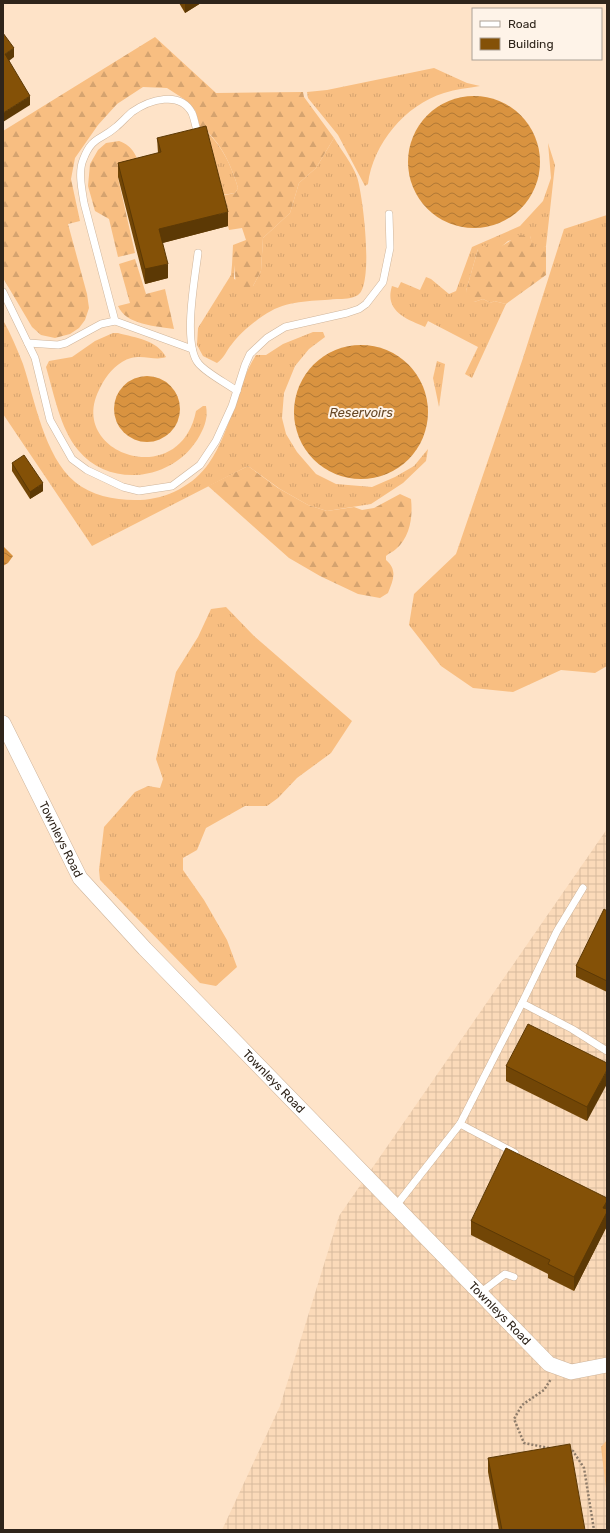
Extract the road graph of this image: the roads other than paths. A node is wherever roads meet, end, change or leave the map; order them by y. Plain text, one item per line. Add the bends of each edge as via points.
1 (199, 137) edge
2 (389, 214) dead end
3 (198, 253) dead end
4 (3, 292) edge
5 (115, 321) junction
6 (28, 343) junction
7 (192, 348) junction
8 (237, 391) junction
9 (3, 723) edge
10 (583, 888) dead end
11 (522, 1003) junction
12 (607, 1052) edge
13 (460, 1124) junction
14 (523, 1157) edge
15 (395, 1207) junction
16 (514, 1277) dead end
17 (480, 1293) junction
18 (607, 1365) edge

1 - 5 lane via 191,113 180,101 167,99 151,102 132,112 115,128 92,143 82,162 81,186 84,203
2 - 8 lane via 390,248 383,282 366,304 347,313 285,327 267,338 250,354
3 - 7 lane via 190,332
4 - 6 lane
5 - 6 lane via 100,324 66,343
5 - 7 lane
6 - 8 lane via 35,358 50,420 72,459 87,470 123,487 139,491 172,486 200,464 216,441
7 - 8 lane via 199,364
9 - 15 street, Townleys Road via 80,878 145,949
10 - 11 lane via 557,931
11 - 12 lane via 572,1029
11 - 13 lane
13 - 14 lane
13 - 15 lane
15 - 17 street, Townleys Road
16 - 17 lane via 505,1274
17 - 18 street, Townleys Road via 549,1364 571,1372

